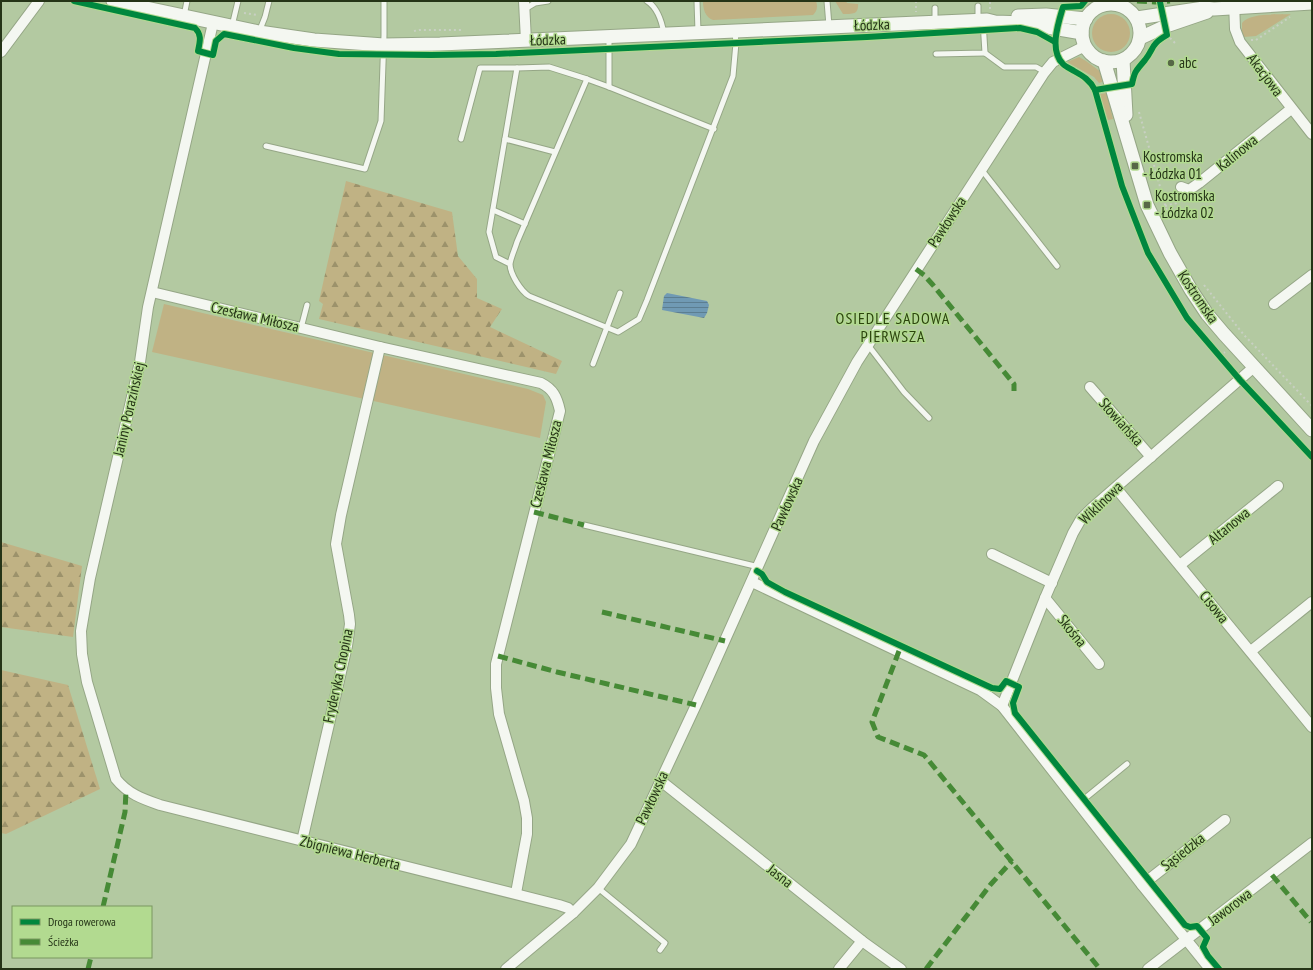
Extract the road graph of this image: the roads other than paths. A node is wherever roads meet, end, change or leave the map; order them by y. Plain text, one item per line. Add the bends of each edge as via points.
1 (38, 1) edge
2 (113, 1) edge
3 (187, 1) edge
4 (238, 1) edge
5 (269, 1) edge
6 (384, 1) edge
7 (548, 1) edge
8 (647, 1) edge
9 (697, 1) edge
10 (827, 1) edge
11 (1114, 2) edge
12 (1312, 3) edge
13 (524, 5) edge
14 (1234, 5) edge
15 (935, 8) dead end
16 (1214, 9) junction
17 (982, 15) junction
18 (184, 16) junction
19 (1086, 18) junction
20 (1137, 18) junction
21 (935, 22) junction
22 (214, 23) junction
23 (232, 27) junction
24 (829, 27) junction
25 (735, 31) junction
26 (258, 32) junction
27 (698, 33) junction
28 (1082, 33) junction
29 (664, 35) junction
30 (609, 37) junction
31 (1140, 38) junction
32 (526, 40) junction
33 (384, 45) junction
34 (1085, 46) junction
35 (1, 52) edge
36 (985, 53) junction
37 (936, 54) dead end
38 (1123, 60) junction
39 (1104, 61) junction
40 (517, 68) junction
41 (1045, 72) junction
42 (587, 79) junction
43 (610, 87) junction
44 (1291, 109) junction
45 (714, 129) junction
46 (1312, 134) edge
47 (1127, 137) junction
48 (461, 139) dead end
49 (505, 139) junction
50 (266, 146) dead end
51 (555, 152) junction
52 (981, 169) junction
53 (1185, 189) road end
54 (493, 210) junction
55 (525, 224) junction
56 (510, 264) junction
57 (1057, 266) dead end
58 (1312, 275) edge
59 (152, 292) junction
60 (620, 293) dead end
61 (307, 304) dead end
62 (1274, 304) dead end
63 (607, 327) junction
64 (301, 328) junction
65 (868, 345) junction
66 (380, 347) junction
67 (593, 364) dead end
68 (1254, 368) junction
69 (1090, 387) dead end
70 (929, 418) dead end
71 (1312, 430) edge
72 (1151, 456) junction
73 (1278, 486) dead end
74 (1116, 488) junction
75 (584, 525) dead end
76 (992, 554) dead end
77 (1180, 565) junction
78 (759, 567) junction
79 (752, 582) junction
80 (1052, 583) junction
81 (1045, 598) junction
82 (1312, 602) edge
83 (1250, 651) junction
84 (1099, 664) dead end
85 (1002, 706) junction
86 (1312, 727) edge
87 (1127, 764) dead end
88 (661, 781) junction
89 (126, 790) joint
90 (1078, 804) junction
91 (1225, 820) dead end
92 (302, 841) junction
93 (1312, 843) edge
94 (1142, 885) junction
95 (598, 888) junction
96 (516, 893) junction
97 (573, 913) junction
98 (1186, 940) junction
99 (862, 941) junction
100 (660, 950) dead end
101 (506, 969) edge
102 (839, 969) edge
103 (901, 969) edge
104 (1148, 969) edge
105 (1210, 969) edge

1 - 35 street
2 - 18 main road, Łódzka
3 - 18 lane
4 - 23 lane
5 - 26 lane
6 - 33 lane
7 - 13 lane
8 - 29 lane via 653,6 663,24
9 - 27 lane
10 - 24 lane
11 - 19 main road via 1094,9
11 - 20 main road via 1129,9
12 - 14 main road
13 - 32 street
14 - 16 main road
14 - 44 street, Akacjowa via 1235,29 1240,42
15 - 21 lane
16 - 20 main road via 1178,11
16 - 31 main road
17 - 19 main road, Łódzka
17 - 21 main road, Łódzka
17 - 28 main road, Łódzka via 996,22 1024,23
17 - 36 lane
18 - 22 main road, Łódzka
19 - 28 main road
20 - 31 main road via 1141,31
21 - 24 main road, Łódzka
22 - 23 main road, Łódzka
22 - 59 street, Janiny Porazińskiej
23 - 26 main road, Łódzka
24 - 25 main road, Łódzka
25 - 27 main road, Łódzka
25 - 45 lane via 733,76
26 - 33 main road, Łódzka via 314,40
27 - 29 main road, Łódzka
28 - 34 main road
29 - 30 main road, Łódzka
30 - 32 main road, Łódzka
30 - 43 lane
31 - 38 main road via 1132,53
32 - 33 main road, Łódzka
33 - 50 lane via 381,121 365,169
34 - 39 main road via 1091,54
34 - 41 street, Pawłowska via 1053,62
36 - 37 lane
36 - 41 lane via 1004,67 1036,67
38 - 39 main road
38 - 47 main road, Kostromska
39 - 47 main road, Kostromska
40 - 42 lane via 548,67
40 - 48 lane via 480,68
40 - 49 lane
41 - 52 street, Pawłowska
42 - 43 lane
42 - 51 lane
43 - 45 lane
44 - 46 street, Akacjowa
44 - 53 street, Kalinowa via 1199,183
45 - 63 lane via 639,319 618,332
47 - 68 main road, Kostromska via 1147,205 1170,253 1206,314
49 - 51 lane
49 - 54 lane
51 - 55 lane
52 - 57 lane
52 - 65 street, Pawłowska
54 - 55 lane
54 - 56 lane via 489,232 496,257
55 - 56 lane
56 - 63 lane via 519,287 529,296
58 - 62 street
59 - 64 street, Czesława Miłosza
59 - 89 street, Janiny Porazińskiej via 140,362 90,578 81,631 87,682 116,779
60 - 63 lane
61 - 64 lane
63 - 67 lane
64 - 66 street, Czesława Miłosza
65 - 70 lane via 904,392
65 - 78 street, Pawłowska via 814,441
66 - 92 street, Fryderyka Chopina via 336,544 350,624 347,646
66 - 96 street, Czesława Miłosza via 541,383 554,392 560,411 496,664 499,714 527,818 527,834
68 - 71 main road, Kostromska
68 - 72 street, Wiklinowa
69 - 72 street, Słowiańska
72 - 74 street, Wiklinowa
73 - 77 street, Altanowa
74 - 77 street, Cisowa
74 - 80 street, Wiklinowa via 1081,519
75 - 78 lane
76 - 80 street
77 - 83 street, Cisowa
78 - 79 street, Pawłowska
79 - 85 street via 980,690
79 - 88 street, Pawłowska
80 - 81 street, Wiklinowa
81 - 84 street, Skośna
81 - 85 street, Wiklinowa
82 - 83 street
83 - 86 street, Cisowa
85 - 90 street
87 - 90 lane
88 - 95 street, Pawłowska via 631,844
88 - 99 street, Jasna
89 - 92 street, Zbigniewa Herberta via 160,805
90 - 94 street
91 - 94 street, Sąsiedzka
92 - 96 street, Zbigniewa Herberta
93 - 98 street, Jaworowa
94 - 98 street
95 - 97 street, Pawłowska
95 - 100 lane via 665,943
96 - 97 street, Zbigniewa Herberta via 565,906
97 - 101 street, Pawłowska
98 - 104 street, Jaworowa
98 - 105 street
99 - 102 street
99 - 103 street, Jasna

